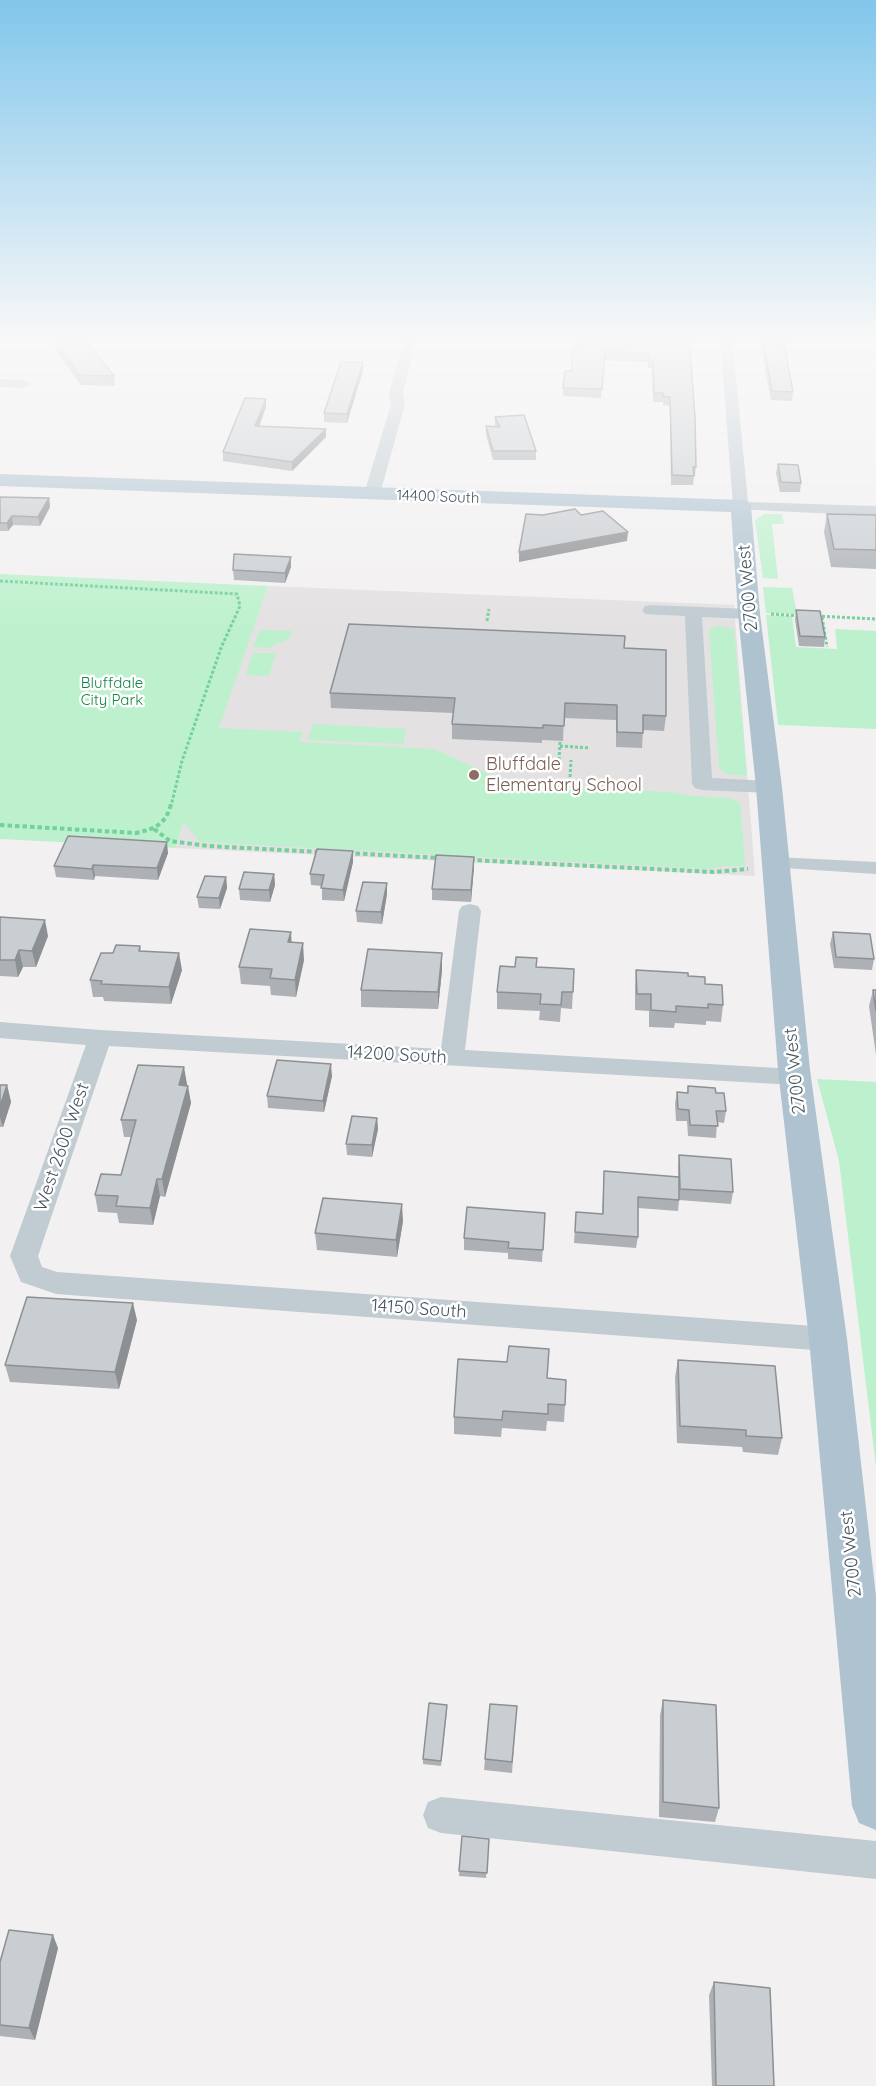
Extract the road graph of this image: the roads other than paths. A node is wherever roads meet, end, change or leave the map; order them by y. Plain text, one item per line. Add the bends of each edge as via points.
1 (390, 433) edge
2 (735, 433) edge
3 (0, 480) edge
4 (372, 494) junction
5 (741, 507) junction
6 (876, 512) edge
7 (651, 610) dead end
8 (693, 612) junction
9 (760, 614) junction
10 (769, 787) junction
11 (762, 866) junction
12 (876, 868) edge
13 (470, 910) dead end
14 (0, 1030) edge
15 (100, 1038) junction
16 (452, 1058) junction
17 (795, 1077) junction
18 (24, 1256) joint
19 (828, 1339) junction
20 (876, 1806) edge
21 (441, 1815) dead end
22 (876, 1860) edge

1 - 4 street
2 - 5 street, 2700 West
3 - 4 main road, 14400 South
4 - 5 main road, 14400 South
5 - 6 street, 14400 South
5 - 9 main road, 2700 West
7 - 8 street
8 - 9 street
8 - 10 street via 702,784
9 - 10 main road, 2700 West
10 - 11 main road, 2700 West
11 - 12 street
11 - 17 main road, 2700 West
13 - 16 street
14 - 15 street, 14200 South
15 - 16 street, 14200 South
15 - 18 street, West 2600 West
16 - 17 street, 14200 South
17 - 19 main road, 2700 West
18 - 19 street, 14150 South via 31,1274 56,1283
19 - 20 main road, 2700 West
21 - 22 street

